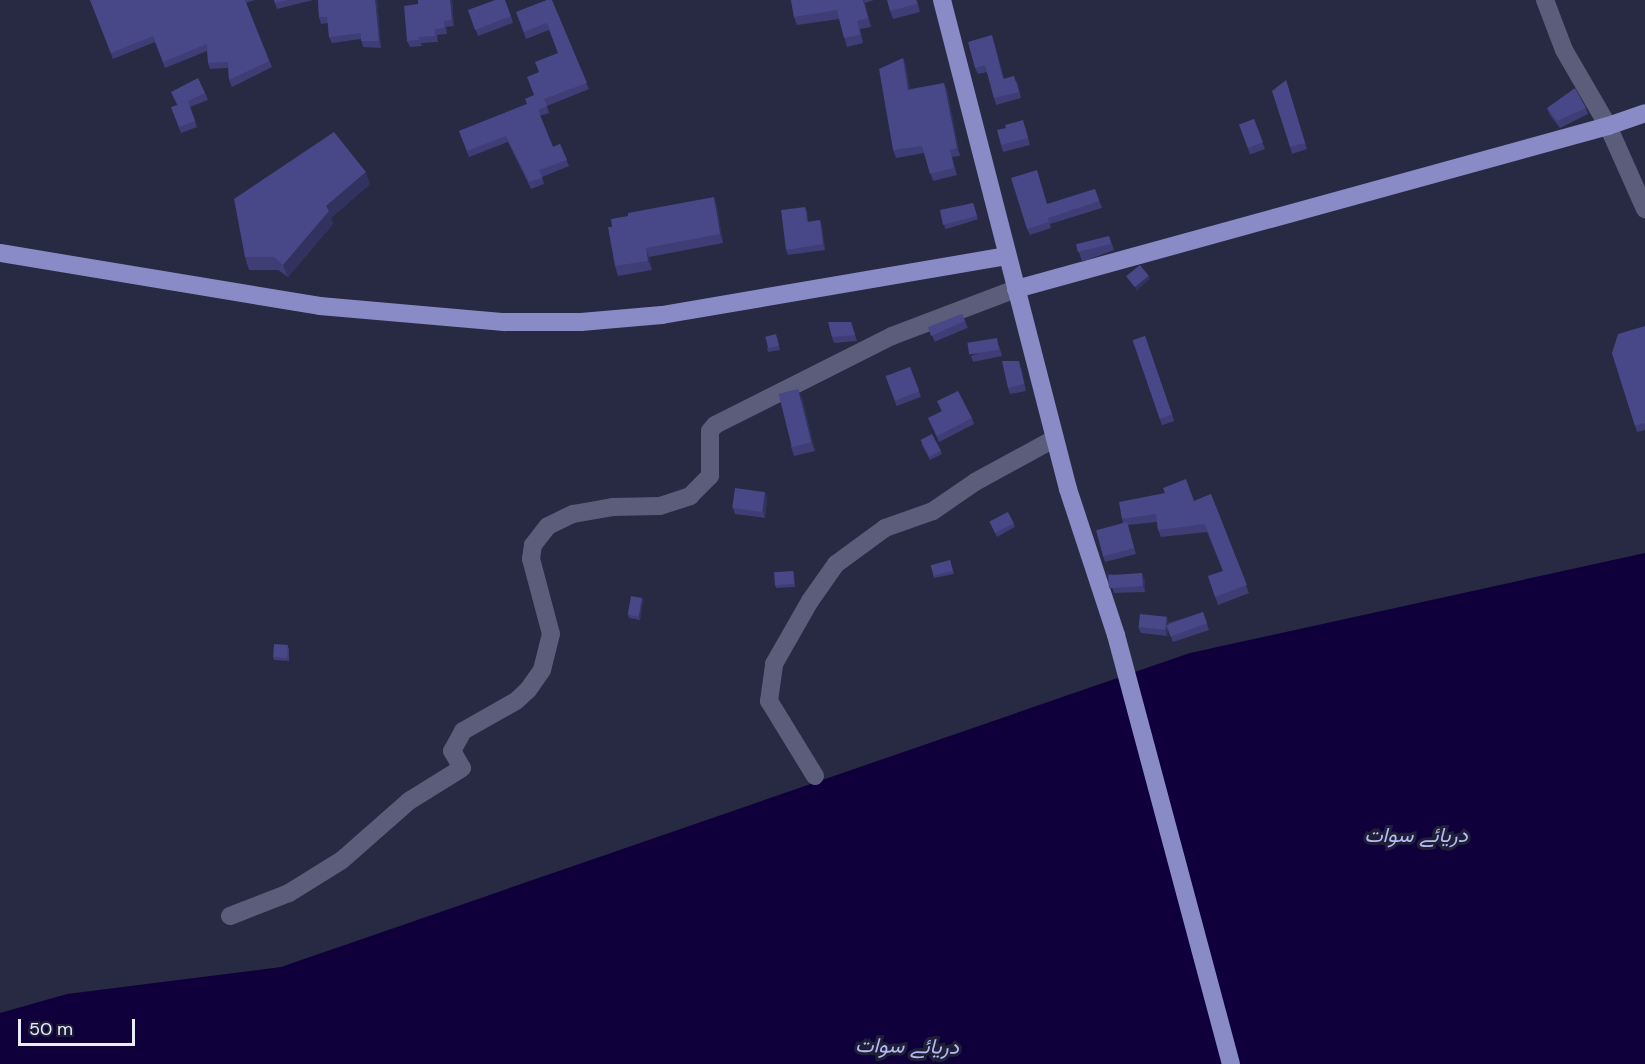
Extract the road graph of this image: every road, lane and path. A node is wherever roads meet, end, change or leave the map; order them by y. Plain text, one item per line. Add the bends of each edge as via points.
1 (942, 0) edge
2 (1545, 0) edge
3 (1645, 113) edge
4 (1608, 126) junction
5 (1645, 209) edge
6 (0, 253) edge
7 (1006, 256) junction
8 (1016, 288) junction
9 (1054, 438) junction
10 (815, 776) dead end
11 (230, 916) dead end
12 (1231, 1064) edge

1 - 7 main road
2 - 4 street via 1564,50
3 - 4 main road
4 - 5 street
4 - 8 main road
6 - 7 main road via 320,306 504,322 581,322 662,315
7 - 8 main road
8 - 9 main road
8 - 11 street via 892,336 715,425 710,431 710,476 690,496 660,506 612,507 573,514 548,526 533,544 531,559 551,634 542,670 528,690 463,731 452,752 462,768 409,801 342,860 289,893
9 - 10 street via 933,512 885,528 836,564 774,664 769,700
9 - 12 main road via 1116,635

